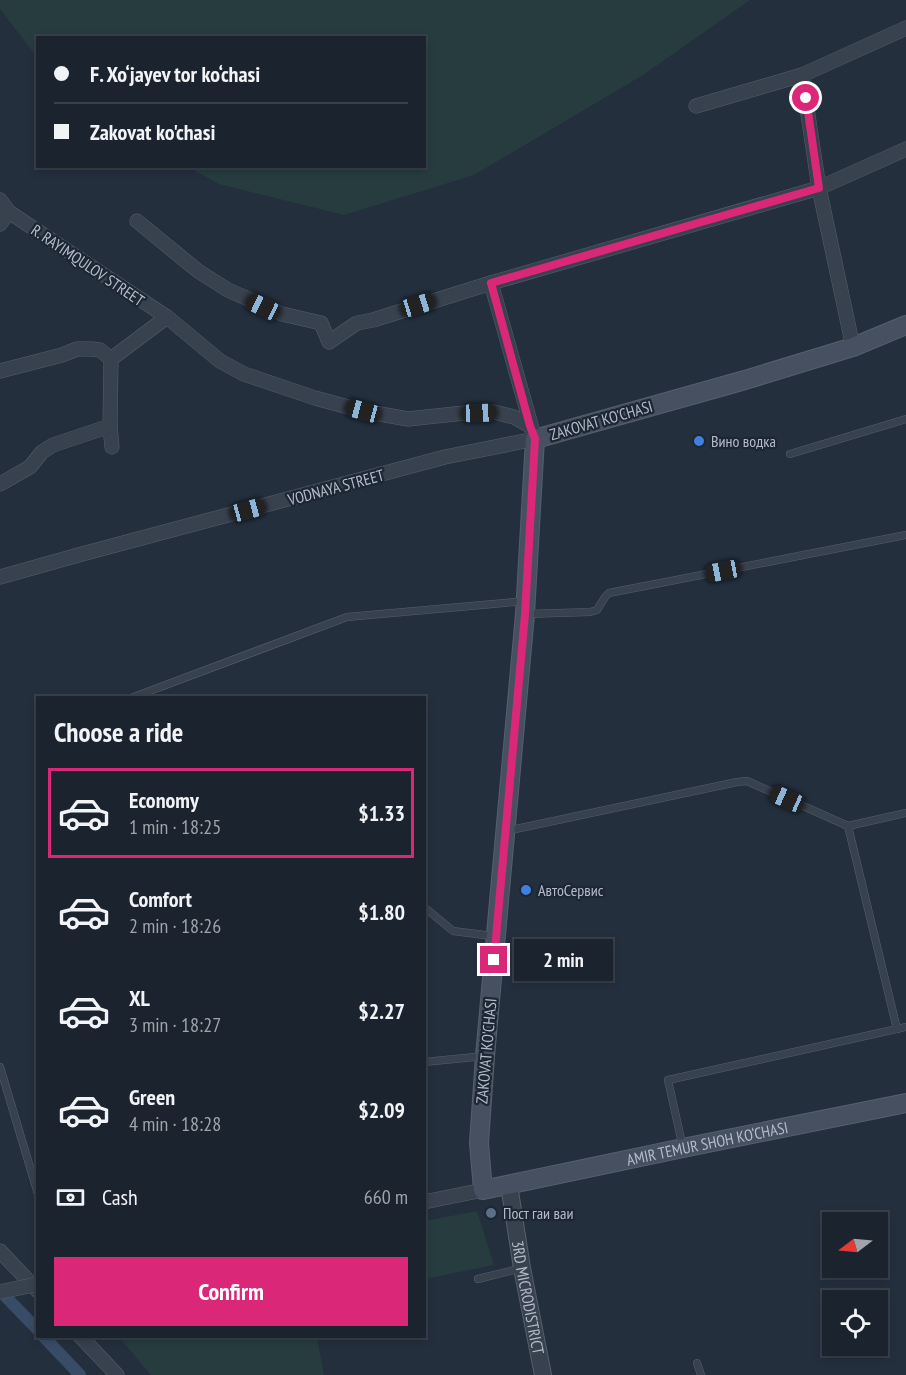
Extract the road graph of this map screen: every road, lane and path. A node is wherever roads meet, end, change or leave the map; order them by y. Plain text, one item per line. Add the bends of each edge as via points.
1 (906, 27) edge
2 (802, 75) junction
3 (696, 106) dead end
4 (906, 149) edge
5 (819, 188) junction
6 (0, 200) edge
7 (9, 212) junction
8 (137, 221) dead end
9 (0, 224) edge
10 (491, 283) junction
11 (166, 317) junction
12 (906, 325) edge
13 (853, 347) junction
14 (111, 359) junction
15 (0, 371) edge
16 (906, 420) edge
17 (110, 426) junction
18 (532, 432) junction
19 (112, 447) dead end
20 (790, 454) dead end
21 (0, 484) edge
22 (906, 535) edge
23 (0, 577) edge
24 (525, 608) junction
25 (136, 696) edge
26 (906, 813) edge
27 (848, 826) junction
28 (506, 831) junction
29 (426, 909) edge
30 (496, 936) junction
31 (906, 1027) edge
32 (897, 1029) junction
33 (485, 1056) junction
34 (426, 1062) edge
35 (0, 1066) edge
36 (906, 1103) edge
37 (683, 1148) junction
38 (509, 1185) junction
39 (36, 1187) edge
40 (483, 1190) junction
41 (426, 1202) edge
42 (0, 1251) edge
43 (522, 1268) junction
44 (478, 1279) dead end
45 (36, 1284) edge
46 (36, 1289) edge
47 (0, 1292) edge
48 (82, 1338) edge
49 (697, 1363) dead end
50 (117, 1375) edge
51 (543, 1375) edge
52 (701, 1375) edge

1 - 2 street
2 - 3 street
2 - 5 street
4 - 5 street
5 - 10 street
5 - 13 street
6 - 7 street, R. RAYIMQULOV STREET
7 - 9 street
7 - 11 street, R. RAYIMQULOV STREET
8 - 10 street via 228,290 282,314 321,323 329,342 357,323
10 - 18 street
11 - 14 street, R. RAYIMQULOV STREET
11 - 18 street, R. RAYIMQULOV STREET via 220,361 244,374 315,398 408,419 494,412 513,417
12 - 13 main road, ZAKOVAT KO'CHASI
13 - 18 main road, ZAKOVAT KO'CHASI via 745,380
14 - 15 street via 100,350 77,349
14 - 17 street
16 - 20 lane
17 - 19 street
17 - 21 street via 53,445 30,467
18 - 23 street, VODNAYA STREET
18 - 24 main road, ZAKOVAT KO'CHASI
22 - 24 lane via 609,593 597,610 590,612
24 - 25 lane via 347,617
24 - 28 main road, ZAKOVAT KO'CHASI
26 - 27 lane
27 - 28 lane via 747,781
27 - 32 lane
28 - 30 main road, ZAKOVAT KO'CHASI
29 - 30 lane via 453,932
30 - 33 main road, ZAKOVAT KO'CHASI
31 - 32 lane
32 - 37 lane via 668,1080
33 - 34 lane
33 - 40 main road, ZAKOVAT KO'CHASI via 479,1143
35 - 39 lane
36 - 37 main road, AMIR TEMUR SHOH KO‘CHASI
37 - 38 main road, AMIR TEMUR SHOH KO‘CHASI
38 - 40 main road, AMIR TEMUR SHOH KO‘CHASI
38 - 43 street, 3RD MICRODISTRICT
40 - 41 street
42 - 46 street
43 - 44 lane
43 - 51 street, 3RD MICRODISTRICT
45 - 47 street, bridge
48 - 50 street
49 - 52 lane

